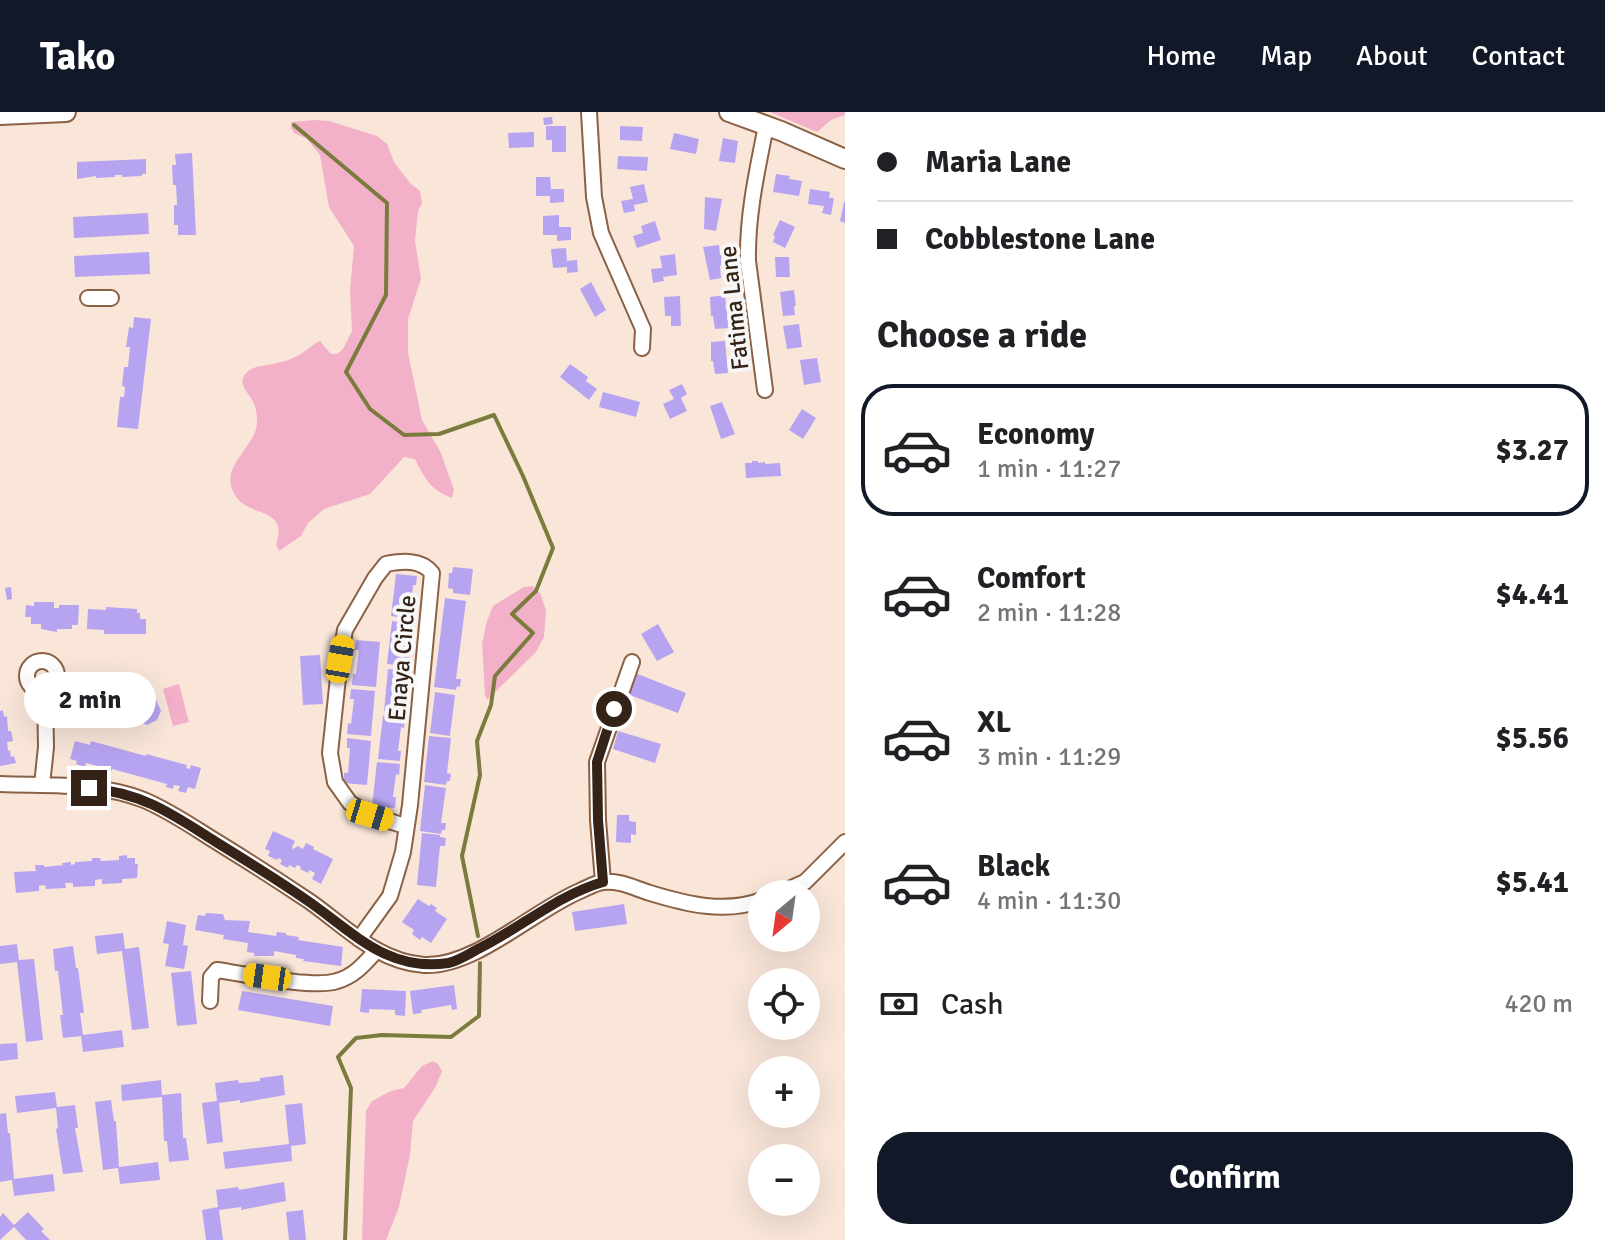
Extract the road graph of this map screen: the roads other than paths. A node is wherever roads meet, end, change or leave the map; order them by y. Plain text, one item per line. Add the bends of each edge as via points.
1 (66, 112) edge
2 (589, 112) edge
3 (729, 112) edge
4 (0, 115) edge
5 (766, 126) junction
6 (845, 159) edge
7 (88, 298) dead end
8 (111, 298) dead end
9 (642, 348) dead end
10 (765, 390) dead end
11 (632, 662) dead end
12 (45, 691) dead end
13 (0, 784) edge
14 (42, 785) junction
15 (405, 826) junction
16 (845, 842) edge
17 (807, 880) edge
18 (603, 882) junction
19 (748, 903) edge
20 (359, 939) junction
21 (377, 950) junction
22 (210, 1001) dead end

1 - 4 street
2 - 9 street via 601,233 643,329
3 - 5 street
5 - 6 street
5 - 10 street, Fatima Lane via 747,242
7 - 8 street
11 - 18 street via 597,762
12 - 14 street
13 - 14 street
14 - 20 street via 115,791 144,800 312,903
15 - 15 street, Enaya Circle via 432,573 426,566 404,561 386,564 345,630 330,753 335,782 350,803
15 - 20 street, Enaya Circle via 390,896
16 - 17 street
18 - 19 street via 705,907
18 - 21 street via 564,898 451,963 423,965
20 - 21 street
21 - 22 street via 357,972 336,982 217,970 211,977

